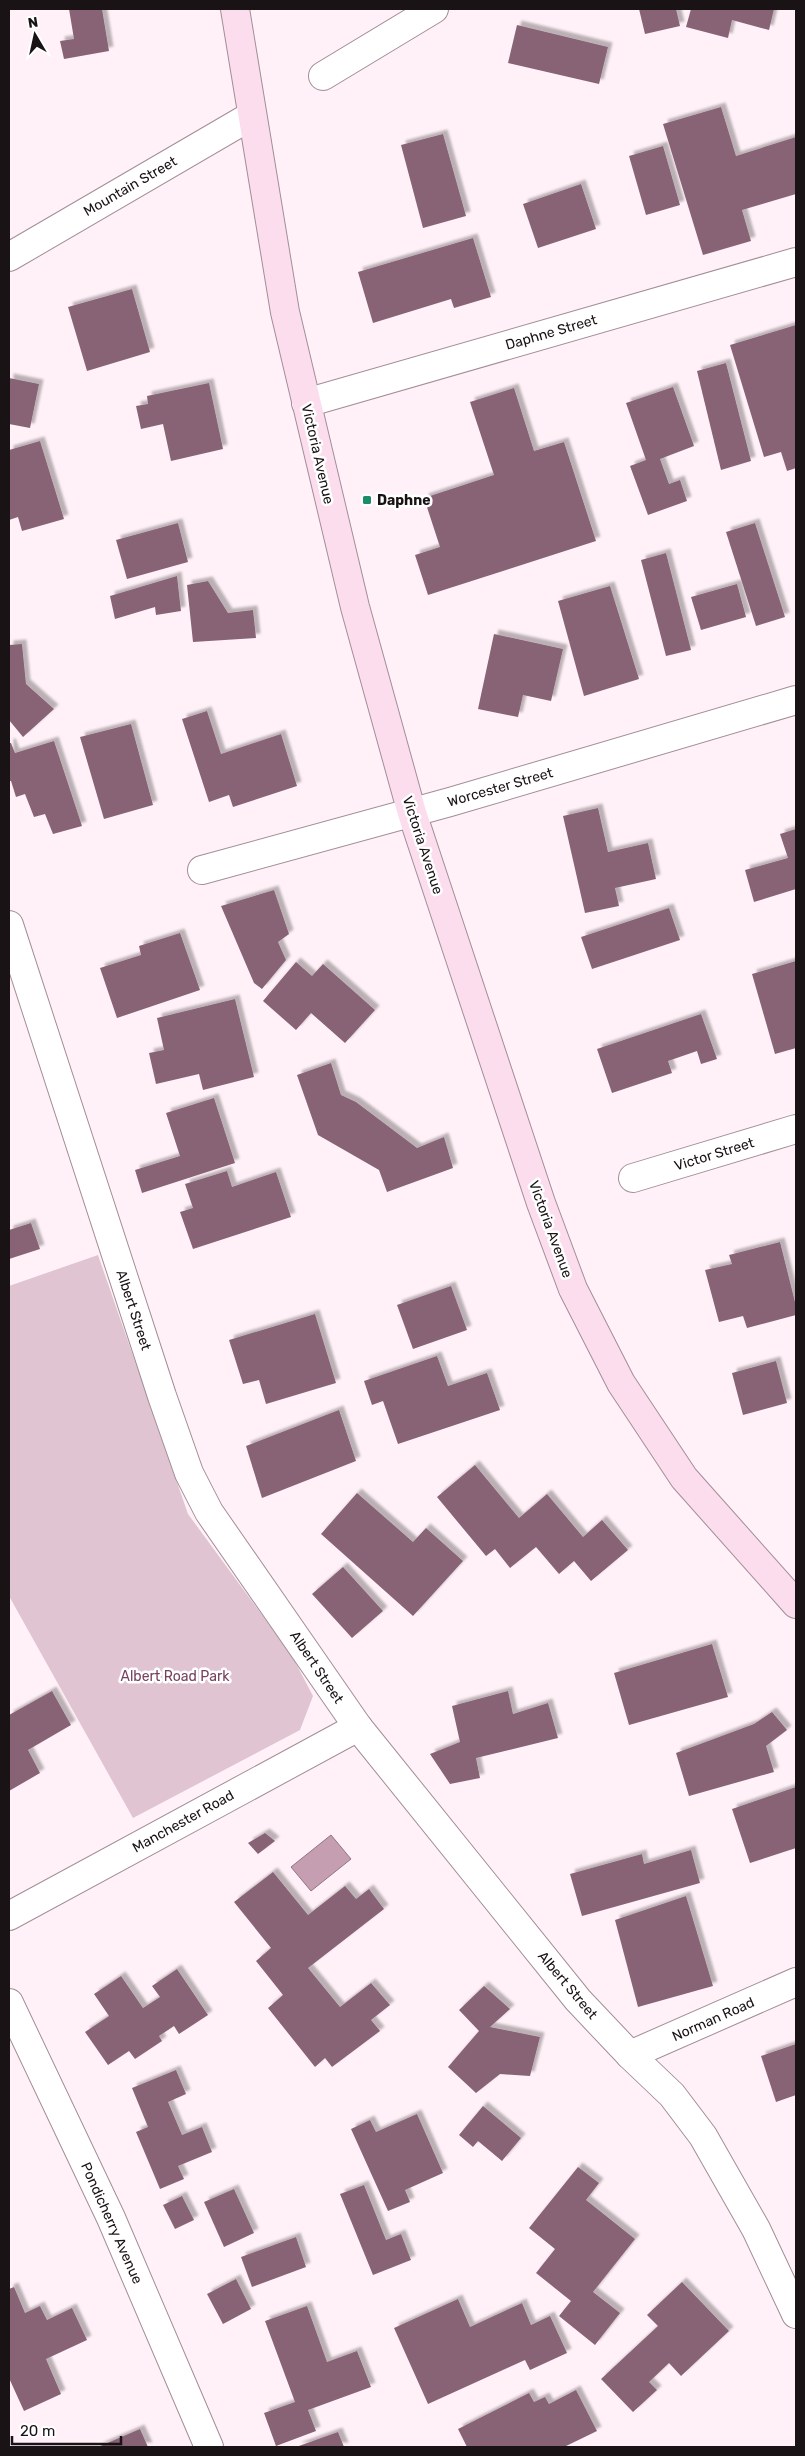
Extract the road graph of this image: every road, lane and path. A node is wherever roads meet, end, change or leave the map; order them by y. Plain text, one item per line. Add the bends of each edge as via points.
1 (235, 9) edge
2 (434, 9) edge
3 (323, 76) dead end
4 (252, 116) junction
5 (9, 257) edge
6 (796, 262) edge
7 (306, 402) junction
8 (796, 700) edge
9 (412, 813) junction
10 (202, 870) dead end
11 (9, 925) edge
12 (796, 1129) edge
13 (633, 1178) dead end
14 (796, 1604) edge
15 (358, 1727) junction
16 (9, 1916) edge
17 (796, 1982) edge
18 (9, 2002) edge
19 (630, 2055) junction
20 (796, 2314) edge
21 (209, 2447) edge

1 - 4 street, Victoria Avenue
2 - 3 street
4 - 5 street, Mountain Street
4 - 7 street, Victoria Avenue via 284,312
6 - 7 street, Daphne Street
7 - 9 street, Victoria Avenue via 355,607
8 - 9 street, Worcester Street
9 - 10 street, Worcester Street
9 - 14 street, Victoria Avenue via 541,1203 573,1289 621,1383 684,1478
11 - 15 street, Albert Street via 189,1473 228,1543 275,1604
12 - 13 street, Victor Street
15 - 16 street, Manchester Road
15 - 19 street, Albert Street via 578,2000
17 - 19 street, Norman Road
18 - 21 street, Pondicherry Avenue via 111,2218
19 - 20 street, Albert Street via 672,2095 703,2136 756,2229

